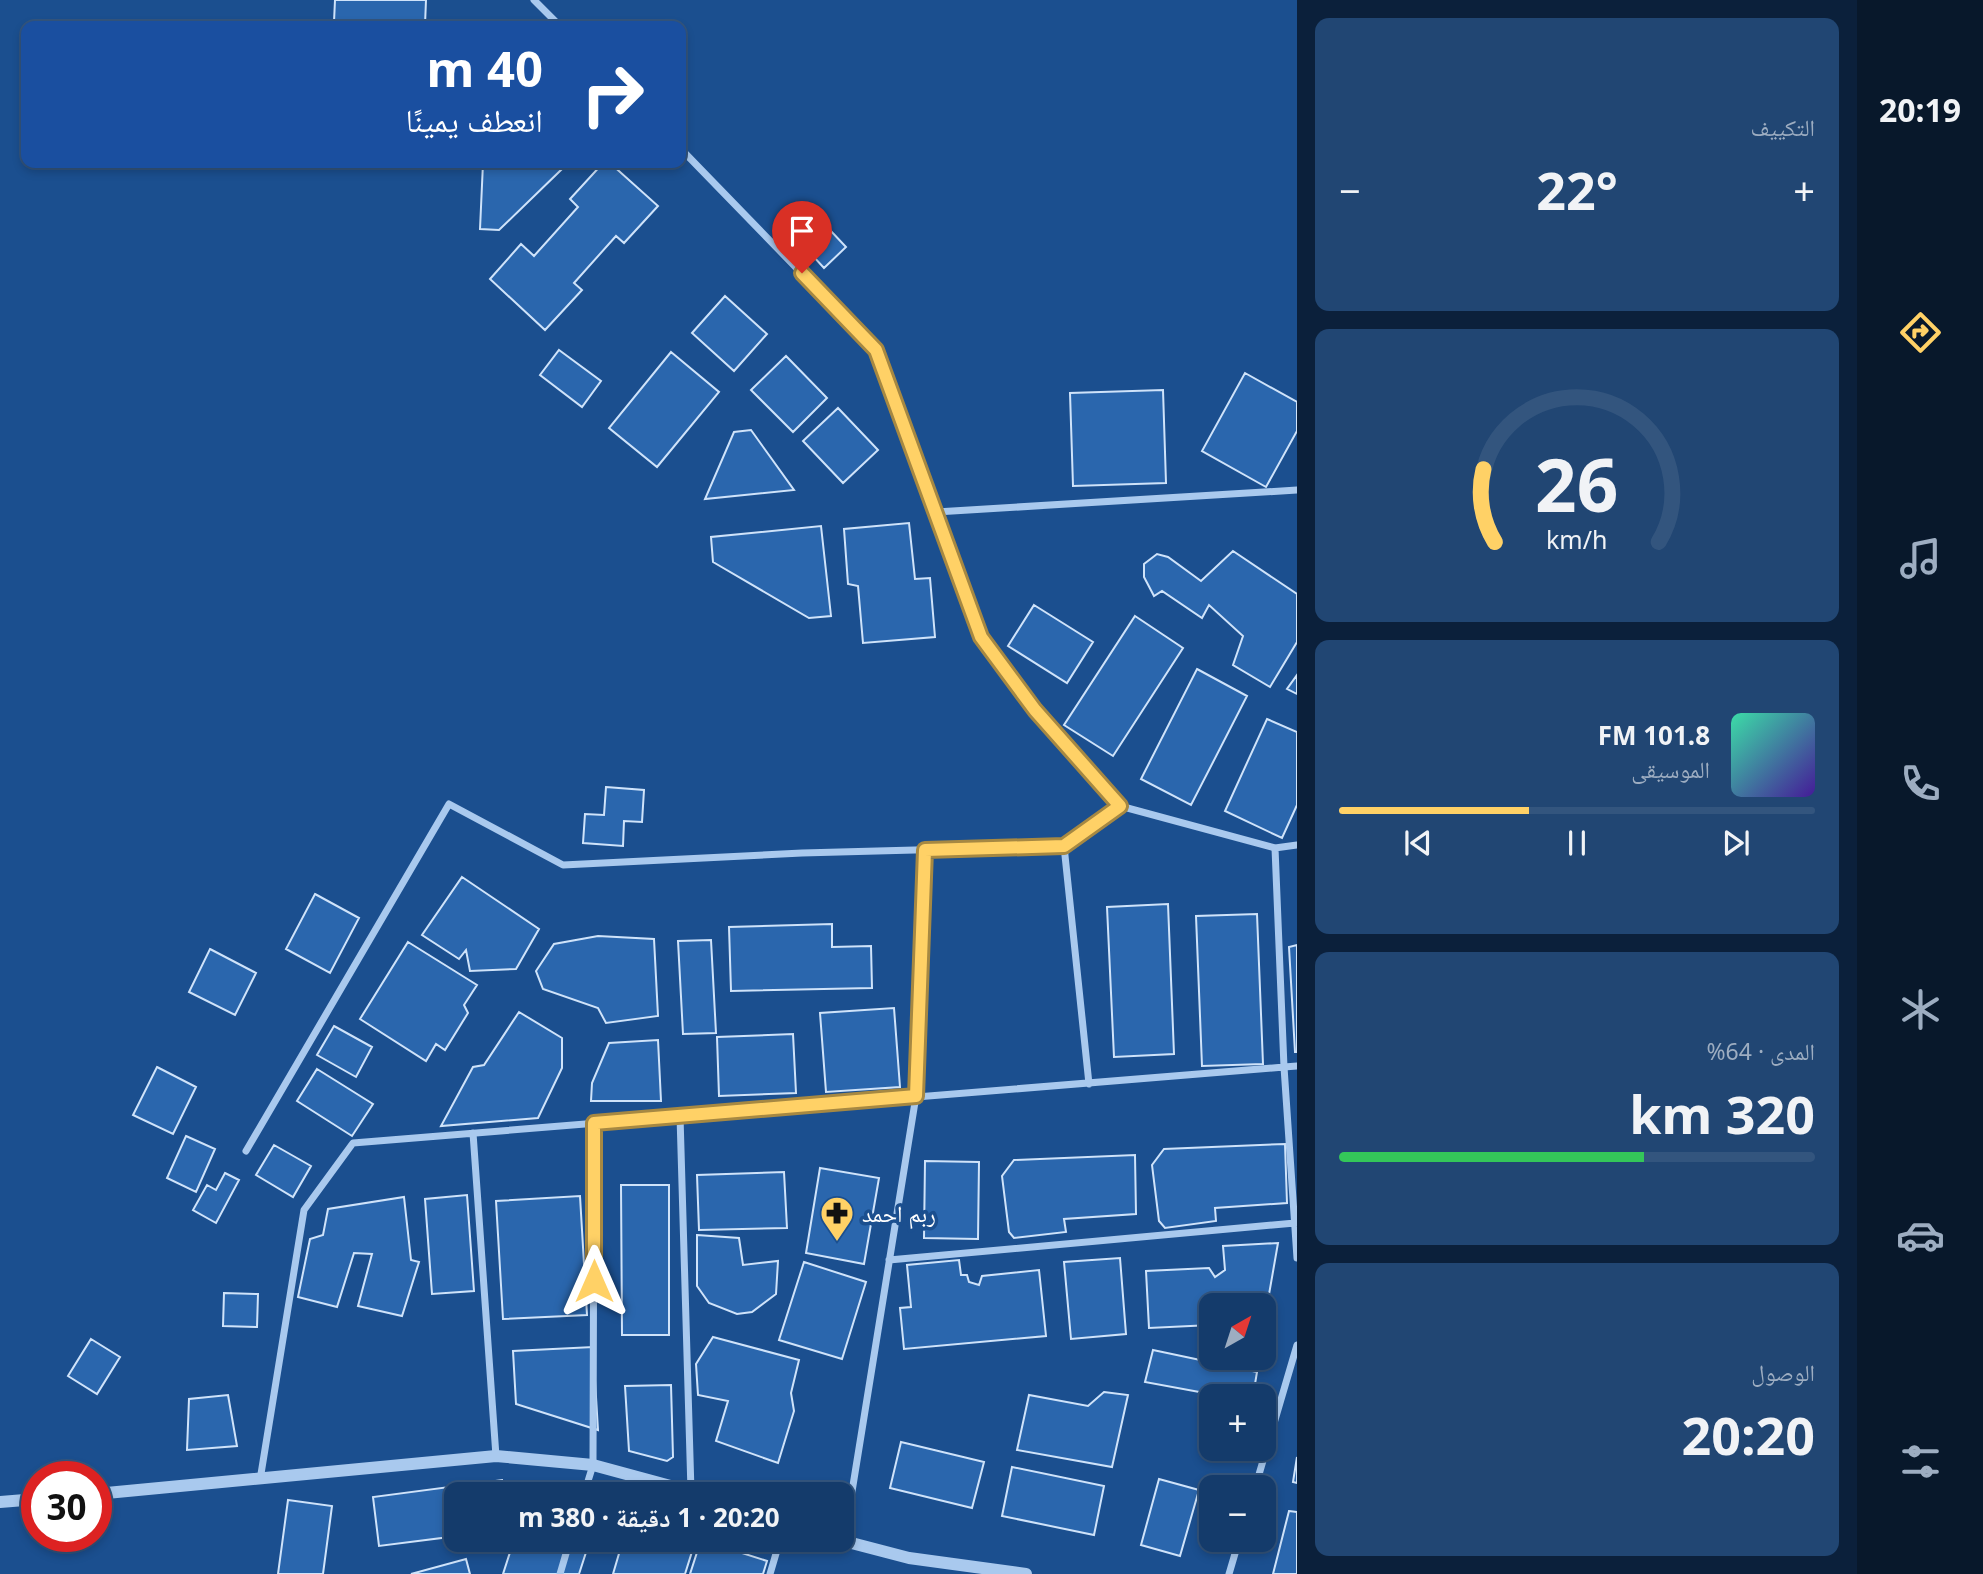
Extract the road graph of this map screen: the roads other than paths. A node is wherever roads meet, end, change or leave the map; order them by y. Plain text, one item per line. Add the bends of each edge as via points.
1 (534, 0) edge
2 (555, 21) edge
3 (686, 154) edge
4 (1297, 490) edge
5 (936, 512) junction
6 (1120, 806) junction
7 (1297, 845) edge
8 (1064, 846) junction
9 (1275, 848) junction
10 (925, 850) junction
11 (1297, 1066) edge
12 (1284, 1067) junction
13 (1089, 1084) junction
14 (916, 1096) junction
15 (680, 1116) junction
16 (594, 1123) junction
17 (473, 1133) junction
18 (246, 1151) dead end
19 (1295, 1223) junction
20 (1297, 1258) edge
21 (889, 1260) junction
22 (1297, 1345) edge
23 (496, 1456) junction
24 (593, 1465) junction
25 (1259, 1475) edge
26 (260, 1480) junction
27 (588, 1482) edge
28 (655, 1482) edge
29 (695, 1482) edge
30 (852, 1482) edge
31 (112, 1493) edge
32 (21, 1500) edge
33 (0, 1502) edge
34 (854, 1544) edge
35 (566, 1552) edge
36 (776, 1552) edge
37 (1235, 1552) edge
38 (981, 1572) edge
39 (559, 1574) edge
40 (770, 1574) edge
41 (1026, 1574) edge
42 (1229, 1574) edge

1 - 2 street
3 - 5 street via 876,350
4 - 5 street
5 - 6 street via 981,637 1035,710
6 - 8 street
6 - 9 street
7 - 9 street
8 - 10 street
8 - 13 street
9 - 12 street
10 - 14 street
10 - 18 street via 563,865 449,803
11 - 12 street
12 - 13 street
12 - 19 street
13 - 14 street
14 - 15 street
14 - 21 street
15 - 16 street
15 - 29 street
16 - 17 street
16 - 24 street
17 - 23 street
17 - 26 street via 353,1143 304,1210
19 - 20 street
19 - 21 street
21 - 30 street
22 - 25 street
23 - 24 street
23 - 26 street
24 - 27 street
24 - 28 street
26 - 31 street
32 - 33 street
34 - 38 street
35 - 39 street
36 - 40 street
37 - 42 street
38 - 41 street

